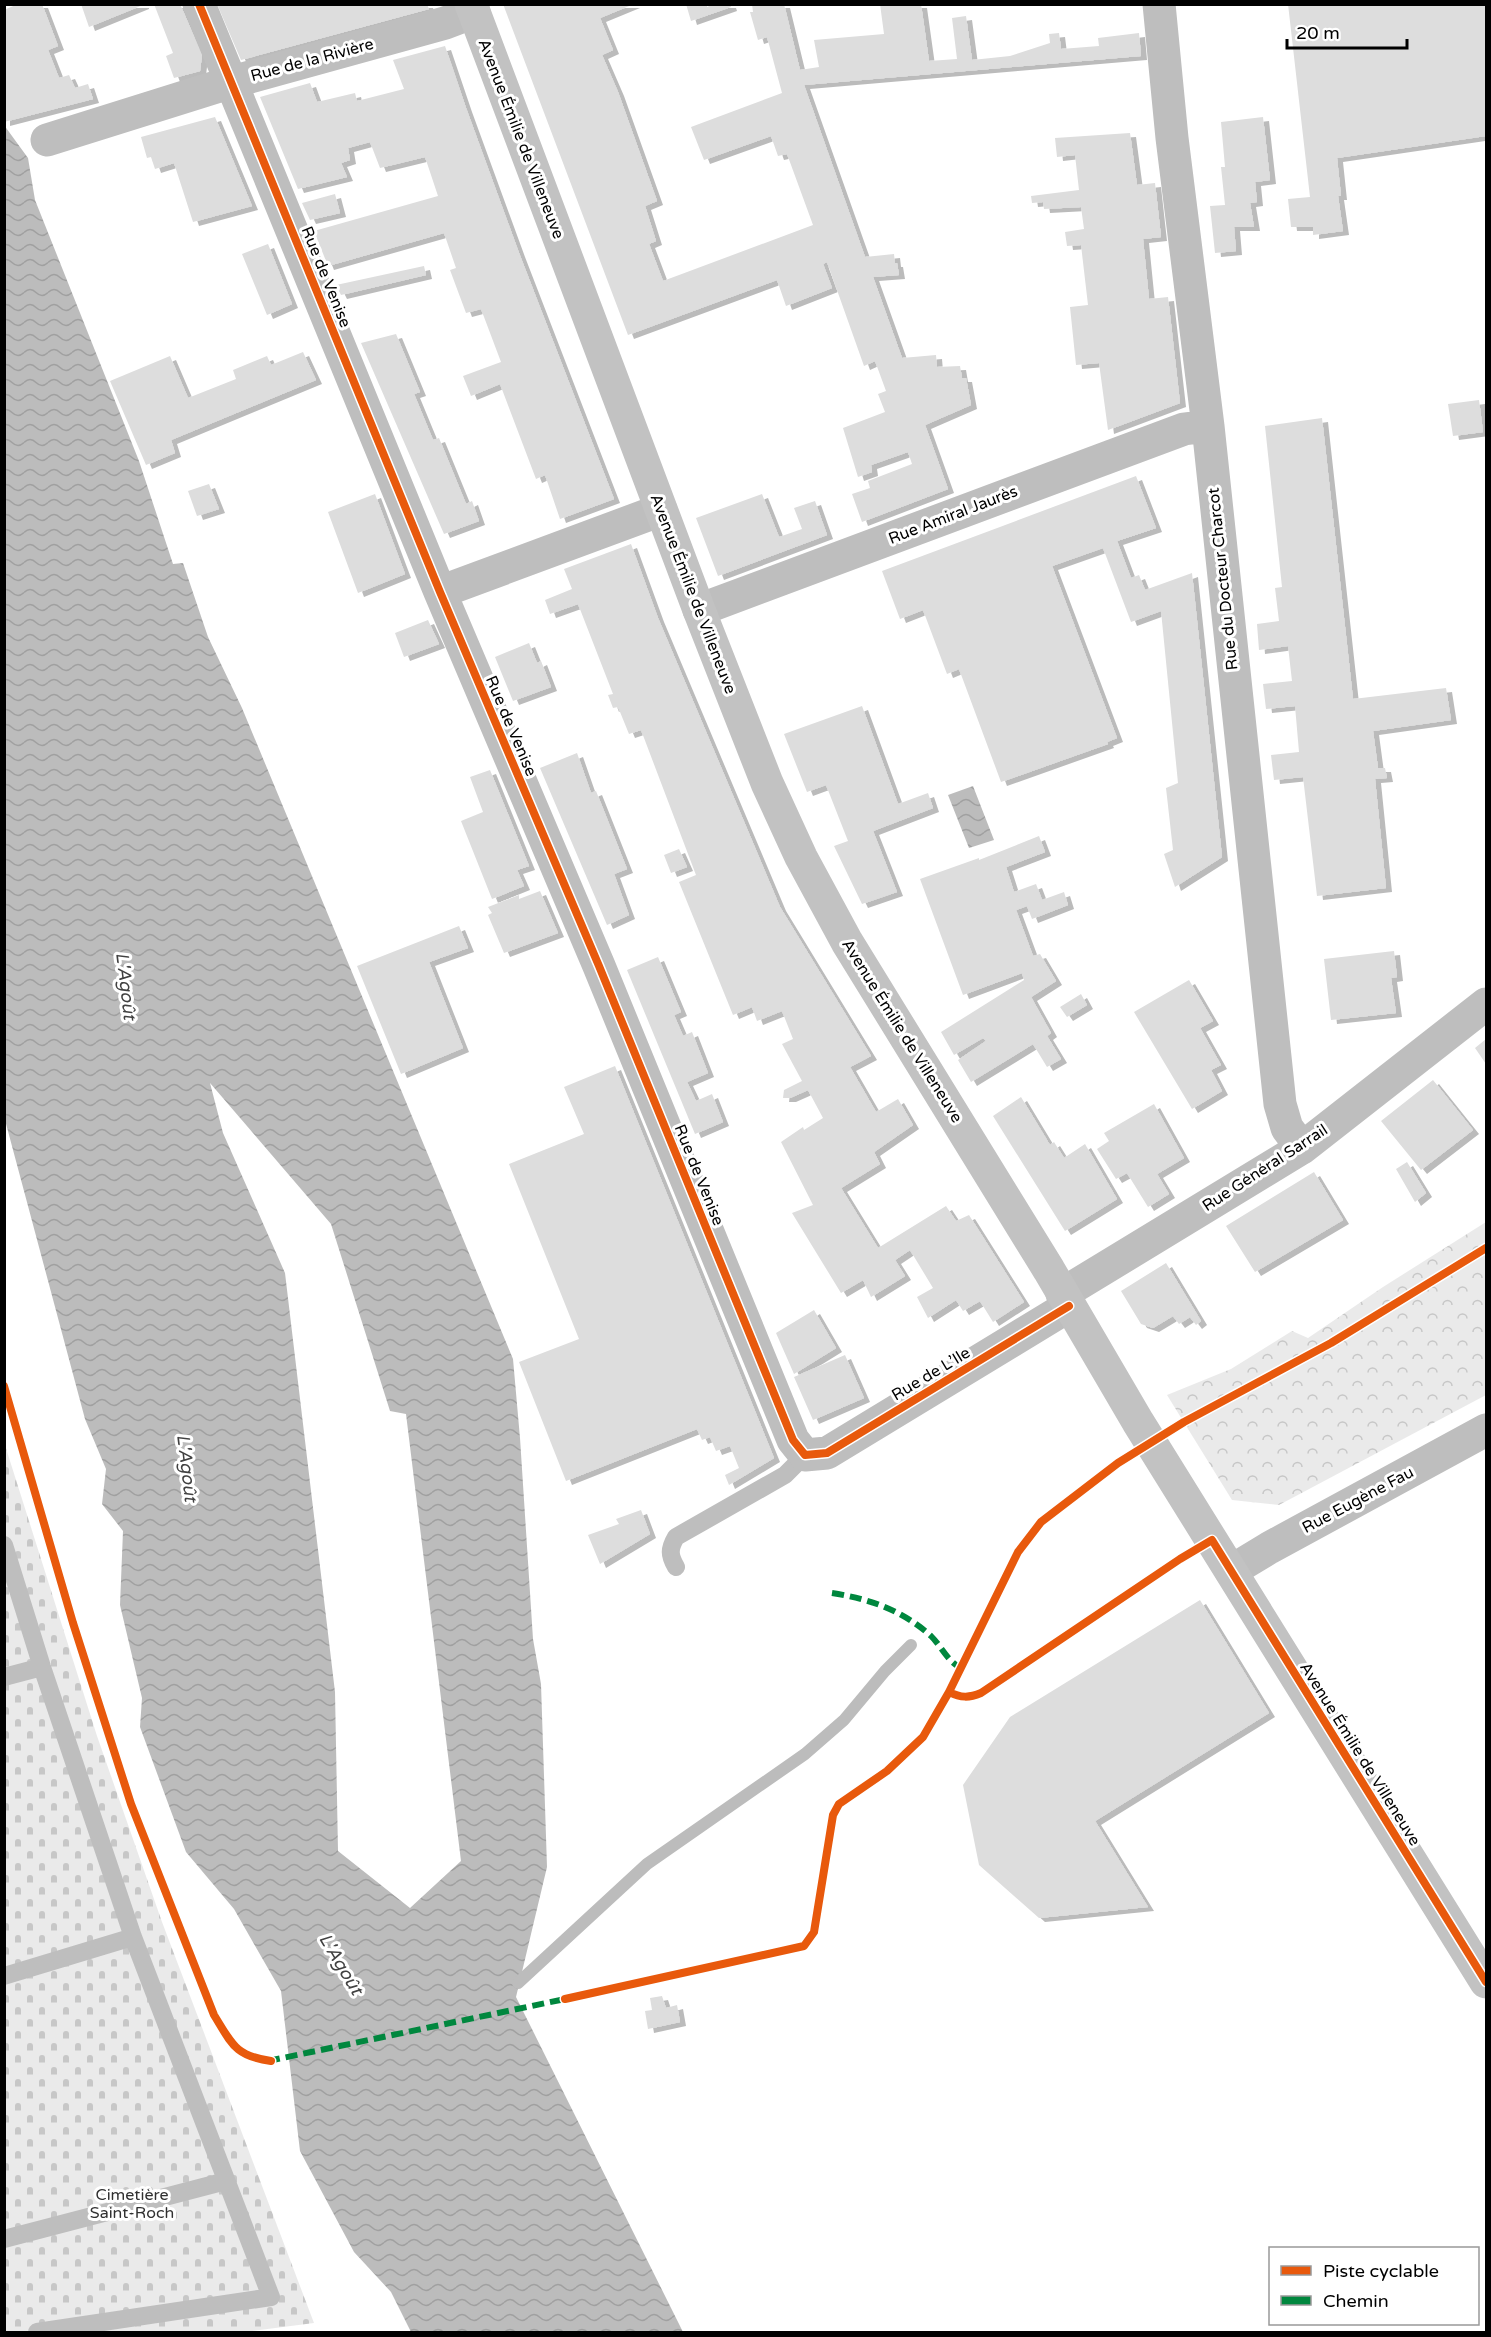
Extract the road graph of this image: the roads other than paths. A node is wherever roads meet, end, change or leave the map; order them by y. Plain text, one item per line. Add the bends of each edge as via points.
1 (199, 4) edge
2 (1159, 4) edge
3 (473, 8) edge
4 (232, 82) junction
5 (47, 140) dead end
6 (1208, 426) junction
7 (661, 510) junction
8 (440, 592) junction
9 (699, 610) junction
10 (1486, 1004) edge
11 (1302, 1148) junction
12 (1065, 1300) junction
13 (1486, 1430) edge
14 (805, 1455) junction
15 (4, 1545) edge
16 (676, 1567) dead end
17 (1231, 1571) junction
18 (42, 1667) junction
19 (4, 1677) edge
20 (133, 1937) junction
21 (4, 1976) edge
22 (1486, 1982) edge
23 (226, 2181) junction
24 (4, 2239) edge
25 (37, 2332) edge

1 - 4 street, Rue de Venise
2 - 6 street, Rue du Docteur Charcot
3 - 4 street, Rue de la Rivière via 445,23
3 - 7 main road, Avenue Émilie de Villeneuve
4 - 5 street, Rue de la Rivière
4 - 8 street, Rue de Venise
6 - 9 street, Rue Amiral Jaurès via 1184,429
6 - 11 street, Rue du Docteur Charcot via 1280,1104 1287,1128
7 - 8 street
7 - 9 main road, Avenue Émilie de Villeneuve
8 - 14 street, Rue de Venise via 599,966 793,1440
9 - 12 main road, Avenue Émilie de Villeneuve via 766,783 822,898
10 - 11 street, Rue Général Sarrail
11 - 12 street, Rue Général Sarrail
12 - 14 street, Rue de L’Ile via 827,1453
12 - 17 main road, Avenue Émilie de Villeneuve
13 - 17 street, Rue Eugène Fau
14 - 16 lane via 785,1475 676,1537 670,1547
15 - 18 lane
17 - 22 main road, Avenue Émilie de Villeneuve
18 - 19 lane
18 - 20 lane
20 - 21 lane
20 - 23 lane
23 - 24 lane
23 - 25 lane via 271,2297

